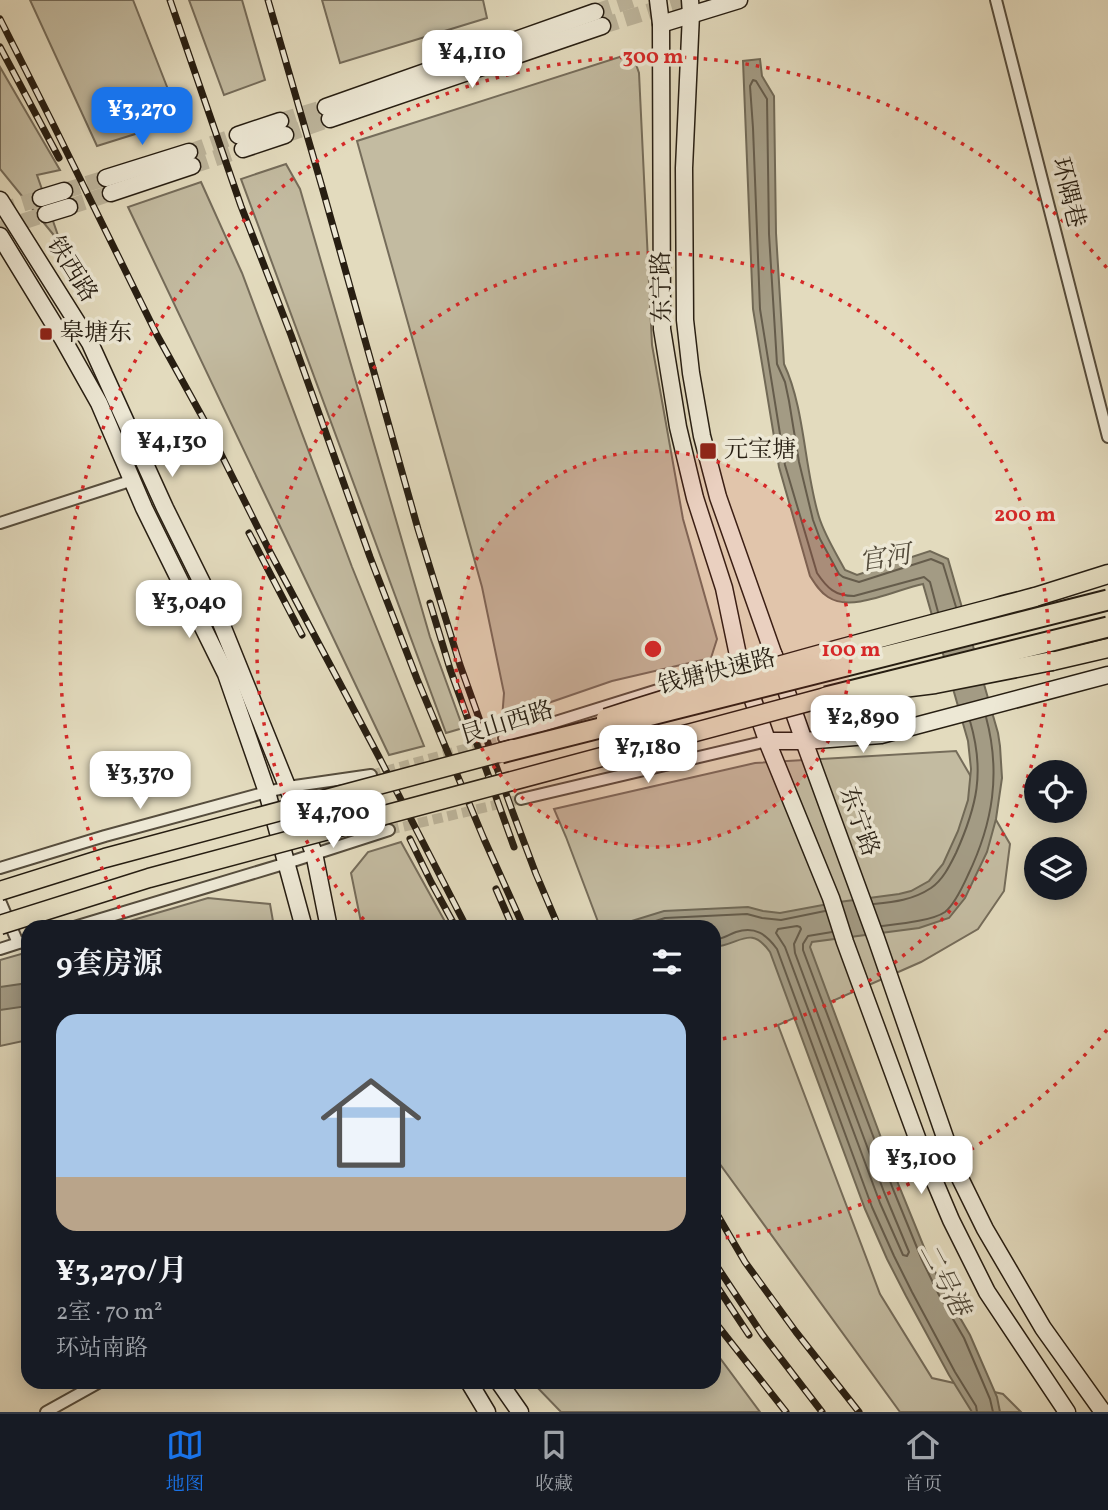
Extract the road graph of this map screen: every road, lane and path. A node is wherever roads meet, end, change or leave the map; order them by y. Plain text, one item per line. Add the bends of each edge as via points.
1 (659, 0) edge
2 (739, 0) edge
3 (996, 0) edge
4 (690, 7) edge
5 (599, 19) tunnel mouth
6 (661, 24) junction
7 (328, 113) tunnel mouth
8 (282, 128) tunnel mouth
9 (241, 142) tunnel mouth
10 (191, 159) tunnel mouth
11 (108, 185) tunnel mouth
12 (64, 191) tunnel mouth
13 (41, 198) tunnel mouth
14 (0, 200) edge
15 (69, 207) tunnel mouth
16 (46, 214) tunnel mouth
17 (3, 245) edge
18 (1108, 437) edge
19 (133, 480) junction
20 (0, 523) edge
21 (1108, 574) edge
22 (1108, 600) edge
23 (1108, 627) edge
24 (1108, 648) edge
25 (774, 655) junction
26 (741, 664) junction
27 (1108, 675) edge
28 (826, 697) junction
29 (767, 741) junction
30 (804, 741) junction
31 (502, 745) junction
32 (370, 775) tunnel mouth
33 (288, 787) junction
34 (267, 792) junction
35 (521, 799) tunnel mouth
36 (388, 830) tunnel mouth
37 (314, 853) junction
38 (287, 863) junction
39 (0, 868) edge
40 (0, 891) edge
41 (0, 901) edge
42 (98, 920) edge
43 (302, 920) edge
44 (327, 920) edge
45 (0, 925) edge
46 (21, 938) edge
47 (21, 943) edge
48 (0, 949) edge
49 (87, 1389) edge
50 (473, 1389) edge
51 (504, 1389) edge
52 (46, 1412) edge
53 (487, 1412) edge
54 (520, 1412) edge
55 (1067, 1412) edge
56 (1103, 1412) edge

1 - 6 main road, 东宁路
2 - 4 main road
3 - 18 street, 环隅巷
4 - 6 main road
4 - 25 main road, 东宁路 via 684,218 685,320 691,373 718,497
5 - 7 main road
6 - 26 main road, 东宁路 via 662,329 678,427
8 - 9 main road
10 - 11 main road
12 - 13 main road
14 - 33 main road, 铁西路 via 90,343 217,613
15 - 16 main road
17 - 19 main road, 铁西路 via 99,403
19 - 20 street
19 - 34 main road, 铁西路 via 226,674
21 - 31 main road, 艮山西路, bridge
22 - 31 highway, 钱塘快速路, bridge
23 - 28 highway, bridge
24 - 28 main road, bridge via 936,684
25 - 26 main road
25 - 30 main road, 东宁路
26 - 29 main road, 东宁路
26 - 31 street, 艮山西路
27 - 30 main road via 881,735
28 - 45 main road, bridge via 149,878
29 - 30 main road
29 - 35 street
29 - 55 main road, 东宁路 via 951,1220 987,1292
30 - 56 main road, 东宁路 via 957,1172 1043,1328
31 - 40 main road, 艮山西路, bridge
32 - 33 street
33 - 34 street
33 - 37 main road, 铁西路
34 - 38 main road, 铁西路
34 - 39 street
36 - 37 street
37 - 38 street
37 - 44 main road, 铁西路
38 - 42 street
38 - 43 main road, 铁西路
41 - 46 street
47 - 48 street
49 - 52 street
50 - 53 main road
51 - 54 main road

